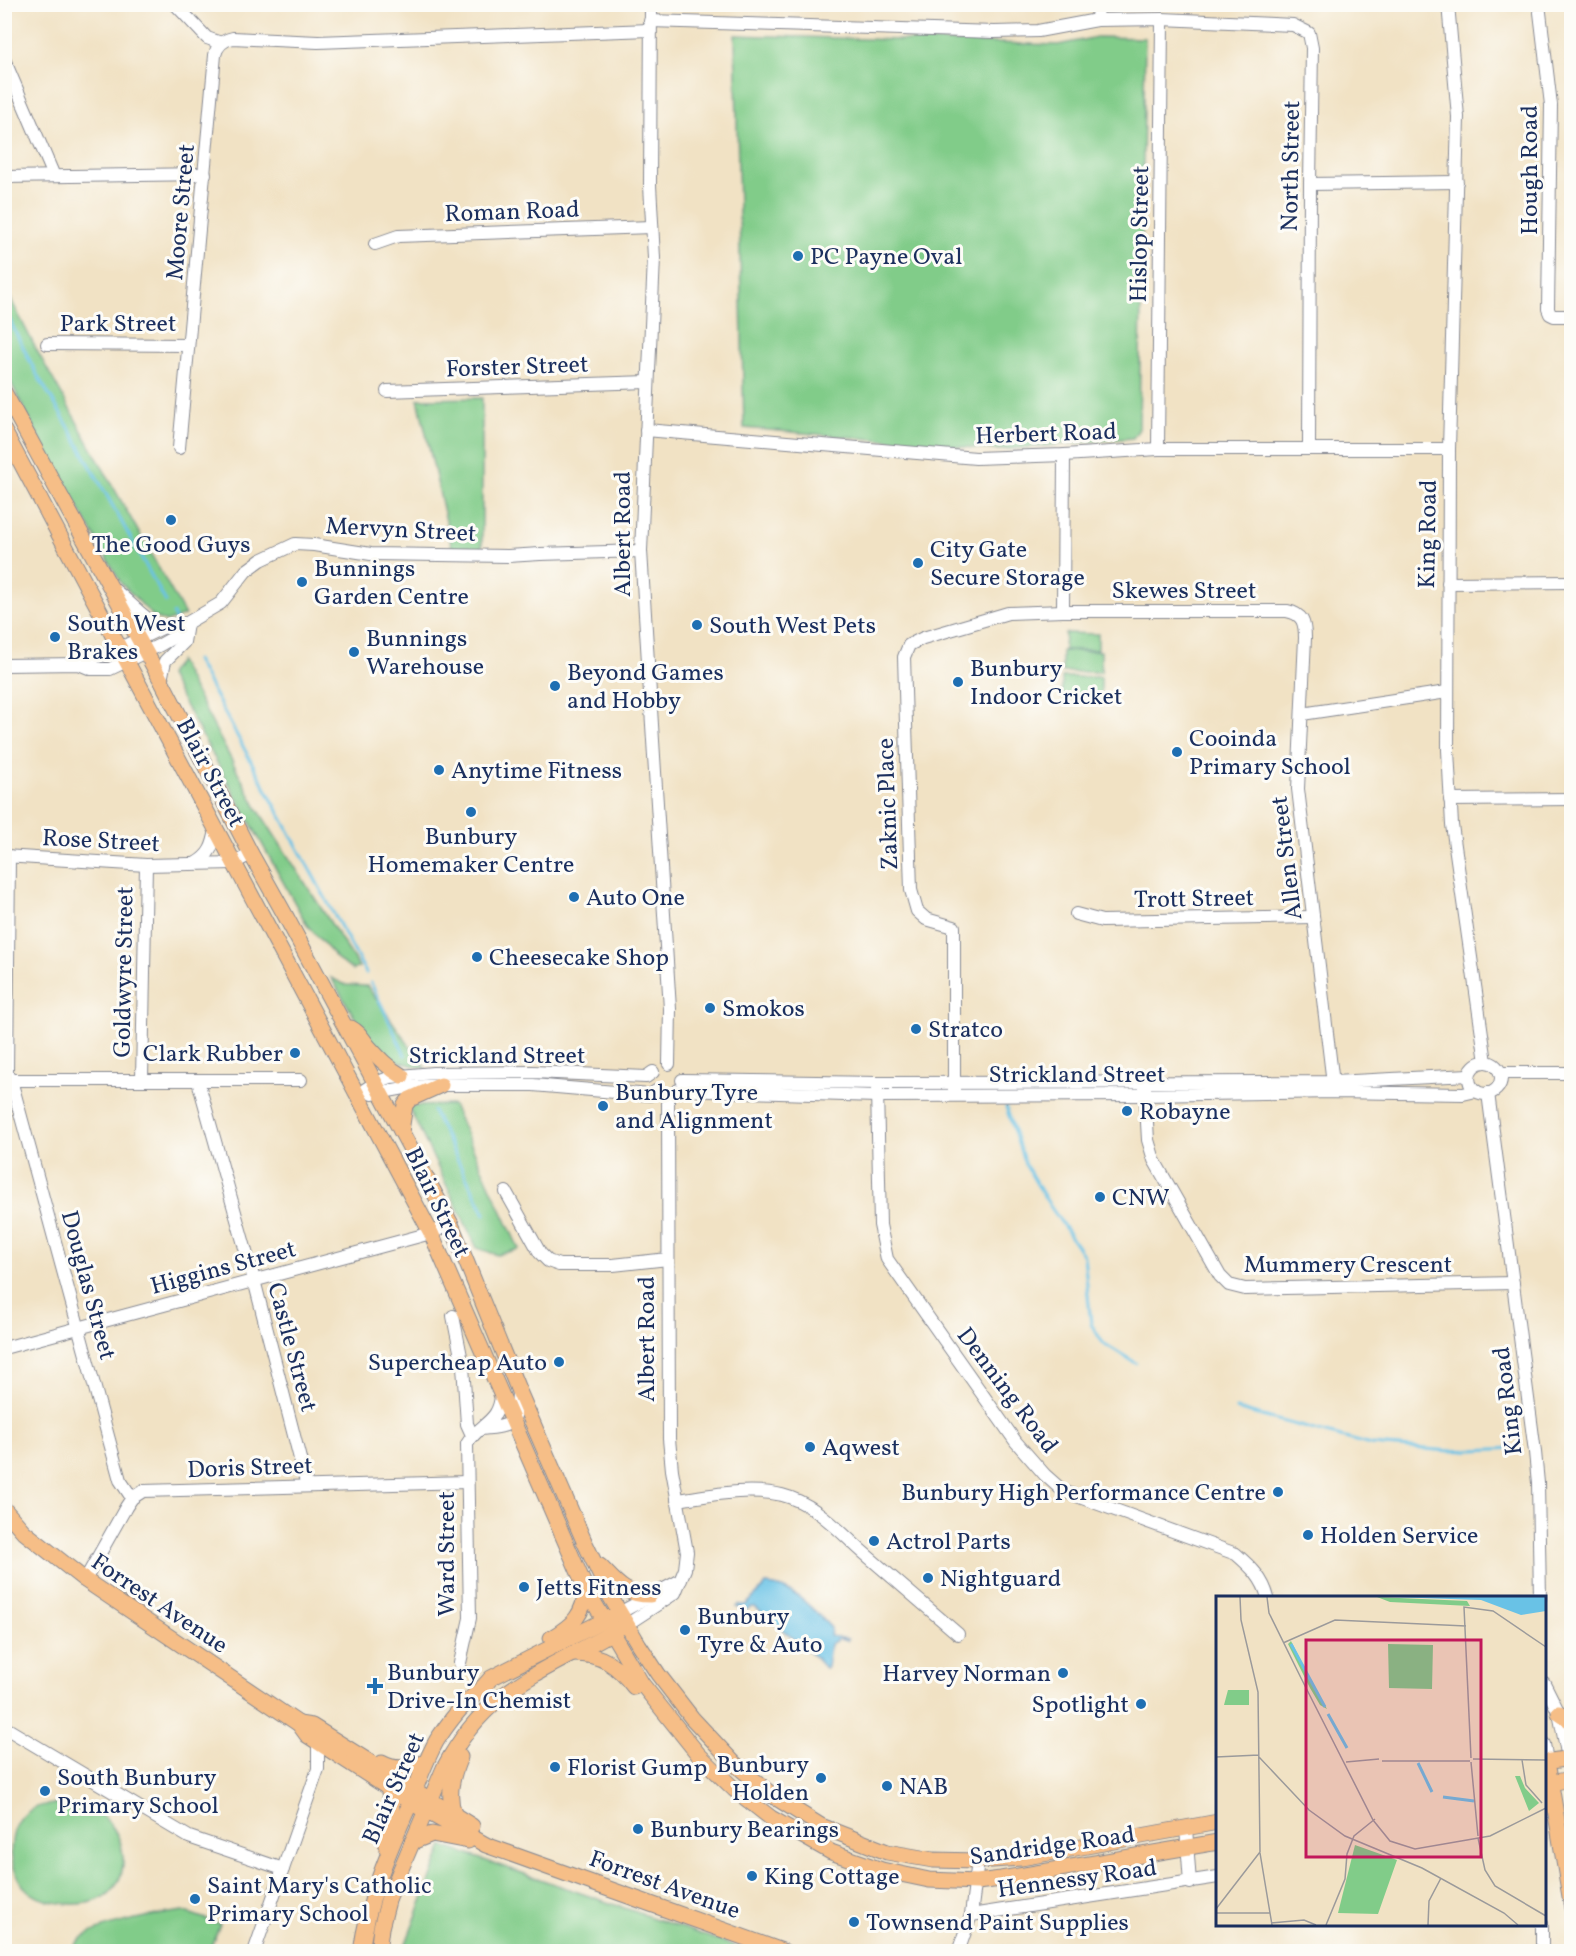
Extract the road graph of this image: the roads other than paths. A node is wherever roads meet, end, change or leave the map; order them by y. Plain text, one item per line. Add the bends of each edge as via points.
1 (175, 4) edge
2 (651, 4) edge
3 (1098, 4) edge
4 (1448, 4) edge
5 (1539, 4) edge
6 (1162, 19) junction
7 (1097, 20) junction
8 (650, 26) junction
9 (221, 43) junction
10 (4, 59) edge
11 (205, 174) junction
12 (54, 176) junction
13 (4, 177) edge
14 (1457, 182) junction
15 (1310, 184) junction
16 (652, 227) junction
17 (375, 244) dead end
18 (1572, 316) edge
19 (47, 344) dead end
20 (188, 345) junction
21 (648, 382) junction
22 (387, 391) dead end
23 (4, 392) edge
24 (646, 430) junction
25 (4, 431) edge
26 (179, 448) dead end
27 (1158, 448) junction
28 (1309, 448) junction
29 (1449, 449) junction
30 (1064, 455) junction
31 (641, 551) junction
32 (1572, 582) edge
33 (1448, 583) junction
34 (109, 585) junction
35 (1063, 610) junction
36 (1302, 618) joint
37 (187, 623) junction
38 (162, 628) junction
39 (142, 647) junction
40 (124, 655) junction
41 (4, 665) edge
42 (161, 680) junction
43 (1447, 692) junction
44 (1302, 714) junction
45 (1572, 799) edge
46 (1450, 800) junction
47 (216, 830) junction
48 (250, 854) junction
49 (7, 856) edge
50 (234, 863) junction
51 (195, 864) junction
52 (146, 865) junction
53 (1076, 914) dead end
54 (1313, 917) junction
55 (343, 1023) junction
56 (1486, 1062) junction
57 (669, 1064) junction
58 (653, 1072) junction
59 (1500, 1073) junction
60 (1572, 1073) edge
61 (1470, 1075) junction
62 (402, 1076) junction
63 (8, 1080) edge
64 (142, 1080) junction
65 (302, 1080) dead end
66 (198, 1081) junction
67 (1145, 1081) junction
68 (953, 1082) junction
69 (877, 1083) junction
70 (441, 1085) junction
71 (1334, 1087) junction
72 (378, 1088) junction
73 (671, 1089) junction
74 (1482, 1092) junction
75 (358, 1094) junction
76 (954, 1095) junction
77 (1145, 1095) junction
78 (877, 1096) junction
79 (400, 1132) junction
80 (506, 1192) dead end
81 (451, 1224) junction
82 (431, 1233) junction
83 (668, 1259) junction
84 (254, 1280) junction
85 (1513, 1283) junction
86 (453, 1316) dead end
87 (80, 1327) junction
88 (4, 1348) edge
89 (518, 1389) junction
90 (501, 1394) junction
91 (513, 1421) junction
92 (473, 1436) junction
93 (467, 1482) junction
94 (307, 1486) junction
95 (132, 1498) junction
96 (677, 1500) junction
97 (4, 1509) edge
98 (592, 1557) junction
99 (84, 1580) junction
100 (681, 1580) junction
101 (586, 1589) junction
102 (650, 1595) junction
103 (1267, 1596) edge
104 (1540, 1596) edge
105 (623, 1619) junction
106 (607, 1627) junction
107 (958, 1634) dead end
108 (573, 1654) junction
109 (460, 1663) dead end
110 (491, 1678) junction
111 (1546, 1685) edge
112 (1565, 1718) edge
113 (299, 1724) junction
114 (4, 1727) edge
115 (461, 1739) junction
116 (318, 1742) junction
117 (698, 1754) junction
118 (1570, 1758) edge
119 (364, 1759) junction
120 (345, 1760) junction
121 (426, 1762) junction
122 (1546, 1762) edge
123 (318, 1769) junction
124 (1572, 1778) edge
125 (1548, 1784) edge
126 (388, 1787) junction
127 (412, 1796) junction
128 (428, 1805) junction
129 (454, 1815) junction
130 (1546, 1820) edge
131 (1216, 1822) edge
132 (1186, 1827) junction
133 (412, 1842) junction
134 (1216, 1842) edge
135 (1560, 1842) junction
136 (486, 1845) junction
137 (1188, 1847) junction
138 (388, 1854) junction
139 (529, 1860) junction
140 (978, 1862) junction
141 (283, 1869) junction
142 (1216, 1877) edge
143 (977, 1882) junction
144 (1190, 1883) junction
145 (1572, 1908) edge
146 (970, 1915) junction
147 (1542, 1926) edge
148 (254, 1952) edge
149 (361, 1952) edge
150 (378, 1952) edge
151 (785, 1952) edge
152 (958, 1952) edge
153 (1542, 1952) edge

1 - 9 street via 207,38
2 - 8 street, Albert Road
3 - 7 street
4 - 14 street, King Road via 1458,117
5 - 18 street, Hough Road via 1551,105 1548,309 1554,316
6 - 7 street
6 - 15 street, North Street via 1293,25 1309,33
6 - 27 street, Hislop Street
7 - 8 street via 1038,31 993,33
8 - 9 street via 318,42 233,38
8 - 16 street, Albert Road
9 - 11 street, Moore Street via 215,55
10 - 12 street
11 - 12 street
11 - 20 street, Moore Street
12 - 13 street
14 - 15 street
14 - 29 street, King Road
15 - 28 street, North Street
16 - 17 street, Roman Road via 398,236
16 - 21 street, Albert Road
19 - 20 street, Park Street
20 - 26 street, Moore Street
21 - 22 street, Forster Street
21 - 24 street, Albert Road
23 - 34 main road, Blair Street
24 - 30 street, Herbert Road via 976,458
24 - 31 street, Albert Road
25 - 40 main road, Blair Street
27 - 28 street, Herbert Road
27 - 30 street, Herbert Road
28 - 29 street, Herbert Road
29 - 33 street, King Road
30 - 35 street
31 - 37 street, Mervyn Street via 508,556 371,554 295,544 261,560 246,571 221,603
31 - 57 street, Albert Road via 670,1009
32 - 33 street
33 - 43 street, King Road
34 - 38 street via 148,621
34 - 39 main road, Blair Street
35 - 36 street, Skewes Street via 1287,610
35 - 68 street, Zaknic Place via 989,618 923,638 909,645 904,657 911,890 917,911 926,920 954,927
36 - 44 street, Allen Street
37 - 38 street, Mervyn Street
37 - 39 street, Mervyn Street via 174,637
37 - 42 street via 184,642 165,661
38 - 39 street, Mervyn Street
39 - 40 street, Mervyn Street
39 - 42 main road, Blair Street
40 - 41 street, Mervyn Street via 110,669 91,669 79,664
40 - 47 main road, Blair Street
42 - 48 main road, Blair Street
43 - 44 street
43 - 46 street, King Road
44 - 54 street, Allen Street via 1298,789
45 - 46 street
46 - 56 street, King Road
47 - 50 main road, Blair Street
47 - 51 street via 207,857
48 - 50 street, Rose Street
48 - 55 main road, Blair Street
49 - 52 street, Rose Street
49 - 63 street, Douglas Street
50 - 51 street, Rose Street
50 - 75 main road, Blair Street
51 - 52 street, Rose Street
52 - 64 street, Goldwyre Street
53 - 54 street, Trott Street via 1102,921
54 - 71 street, Allen Street
55 - 62 main road via 358,1032 391,1070
55 - 72 main road, Blair Street
56 - 59 street
56 - 61 street via 1477,1064
57 - 58 street, Strickland Street via 662,1064
57 - 73 street via 679,1070
58 - 62 street, Strickland Street via 646,1077 533,1072
58 - 73 street, Albert Road via 651,1080
59 - 60 street
59 - 74 street via 1498,1085
61 - 71 street, Strickland Street
61 - 74 street via 1470,1082
62 - 72 street, Strickland Street via 391,1077
63 - 64 street
63 - 87 street, Douglas Street
64 - 66 street
65 - 66 street
66 - 84 street, Castle Street
67 - 68 street, Strickland Street
67 - 71 street, Strickland Street
67 - 77 street, Mummery Crescent
68 - 69 street, Strickland Street
68 - 76 street, Zaknic Place
69 - 73 street, Strickland Street
69 - 78 street, Denning Road
70 - 72 street, Strickland Street
70 - 73 street, Strickland Street via 533,1085 650,1095
70 - 79 main road via 405,1105
71 - 74 street, Strickland Street
71 - 77 street, Strickland Street
72 - 75 street, Strickland Street
72 - 79 main road, Blair Street
73 - 78 street, Strickland Street
73 - 83 street, Albert Road
74 - 85 street, King Road
75 - 82 main road, Blair Street
76 - 77 street, Strickland Street
76 - 78 street, Strickland Street
77 - 85 street, Mummery Crescent via 1148,1140 1154,1160 1220,1276 1229,1285 1245,1288
78 - 103 street, Denning Road via 880,1225 887,1259 1016,1442 1063,1491 1236,1554 1260,1577
79 - 81 main road, Blair Street
80 - 83 street via 540,1253 551,1262 614,1265
81 - 82 street, Higgins Street
81 - 89 main road, Blair Street
82 - 84 street, Higgins Street
82 - 90 main road, Blair Street
83 - 96 street, Albert Road via 669,1439
84 - 87 street, Higgins Street
84 - 94 street, Castle Street
85 - 104 street, King Road via 1538,1483
86 - 92 street, Ward Street via 463,1366 467,1424
87 - 88 street, Higgins Street
87 - 95 street, Douglas Street via 120,1480
89 - 91 street
89 - 98 main road, Blair Street
90 - 91 main road, Blair Street
90 - 92 street via 501,1403 490,1422
91 - 92 street
91 - 101 main road, Blair Street
92 - 93 street, Ward Street
93 - 94 street, Doris Street
93 - 109 street, Ward Street via 470,1618
94 - 95 street, Doris Street via 143,1491
95 - 99 street
96 - 100 street, Albert Road via 687,1552
96 - 107 street via 729,1492 760,1492 799,1500
97 - 99 main road, Forrest Avenue via 24,1532
98 - 102 main road via 622,1588
98 - 105 main road, Blair Street
99 - 113 main road, Forrest Avenue
100 - 102 street
100 - 105 street via 675,1593
101 - 106 main road, Blair Street
101 - 110 main road via 585,1604 566,1629
102 - 105 street
105 - 106 main road
105 - 140 main road, Sandridge Road via 674,1696 700,1727 734,1763 790,1808 821,1826 887,1852
106 - 108 main road, Blair Street
106 - 110 main road, Blair Street
106 - 117 main road, Sandridge Road via 642,1684
108 - 115 main road, Blair Street via 506,1692
108 - 117 main road via 591,1654 623,1673 658,1717
110 - 121 main road, Blair Street via 452,1720
111 - 112 street
112 - 118 street
113 - 116 main road, Forrest Avenue
113 - 119 main road, Forrest Avenue via 312,1726
114 - 141 street via 189,1837
115 - 128 main road, Blair Street
115 - 129 main road via 462,1753 450,1785
116 - 120 main road, Forrest Avenue
116 - 123 street
117 - 143 main road, Sandridge Road via 771,1818 831,1852 882,1870 929,1880
118 - 122 main road
118 - 124 main road
119 - 121 main road via 396,1768
119 - 127 main road, Forrest Avenue
120 - 123 street
120 - 126 main road, Forrest Avenue
121 - 127 main road, Blair Street
122 - 125 main road
123 - 141 street
124 - 125 main road
125 - 135 main road
126 - 127 main road, Forrest Avenue
126 - 138 main road via 392,1808 384,1837
127 - 128 main road, Forrest Avenue
127 - 138 main road, Blair Street
128 - 129 main road, Forrest Avenue
128 - 133 main road, Blair Street
128 - 136 main road, Forrest Avenue
129 - 139 main road, Forrest Avenue
130 - 135 main road
131 - 132 main road, Sandridge Road
132 - 137 street, Hennessy Road
132 - 140 main road, Sandridge Road via 1021,1858
133 - 136 main road via 432,1834
133 - 150 main road, Blair Street via 389,1897
134 - 137 main road, Sandridge Road
135 - 145 main road
136 - 139 main road, Forrest Avenue
137 - 143 main road, Sandridge Road
137 - 144 street, Hennessy Road
138 - 149 main road, Blair Street via 368,1910
139 - 151 main road, Forrest Avenue
140 - 143 street, Hennessy Road
141 - 148 street
142 - 144 street, Hennessy Road
143 - 146 street, Hennessy Road
144 - 146 street, Hennessy Road
146 - 152 street, Hennessy Road
147 - 153 street

